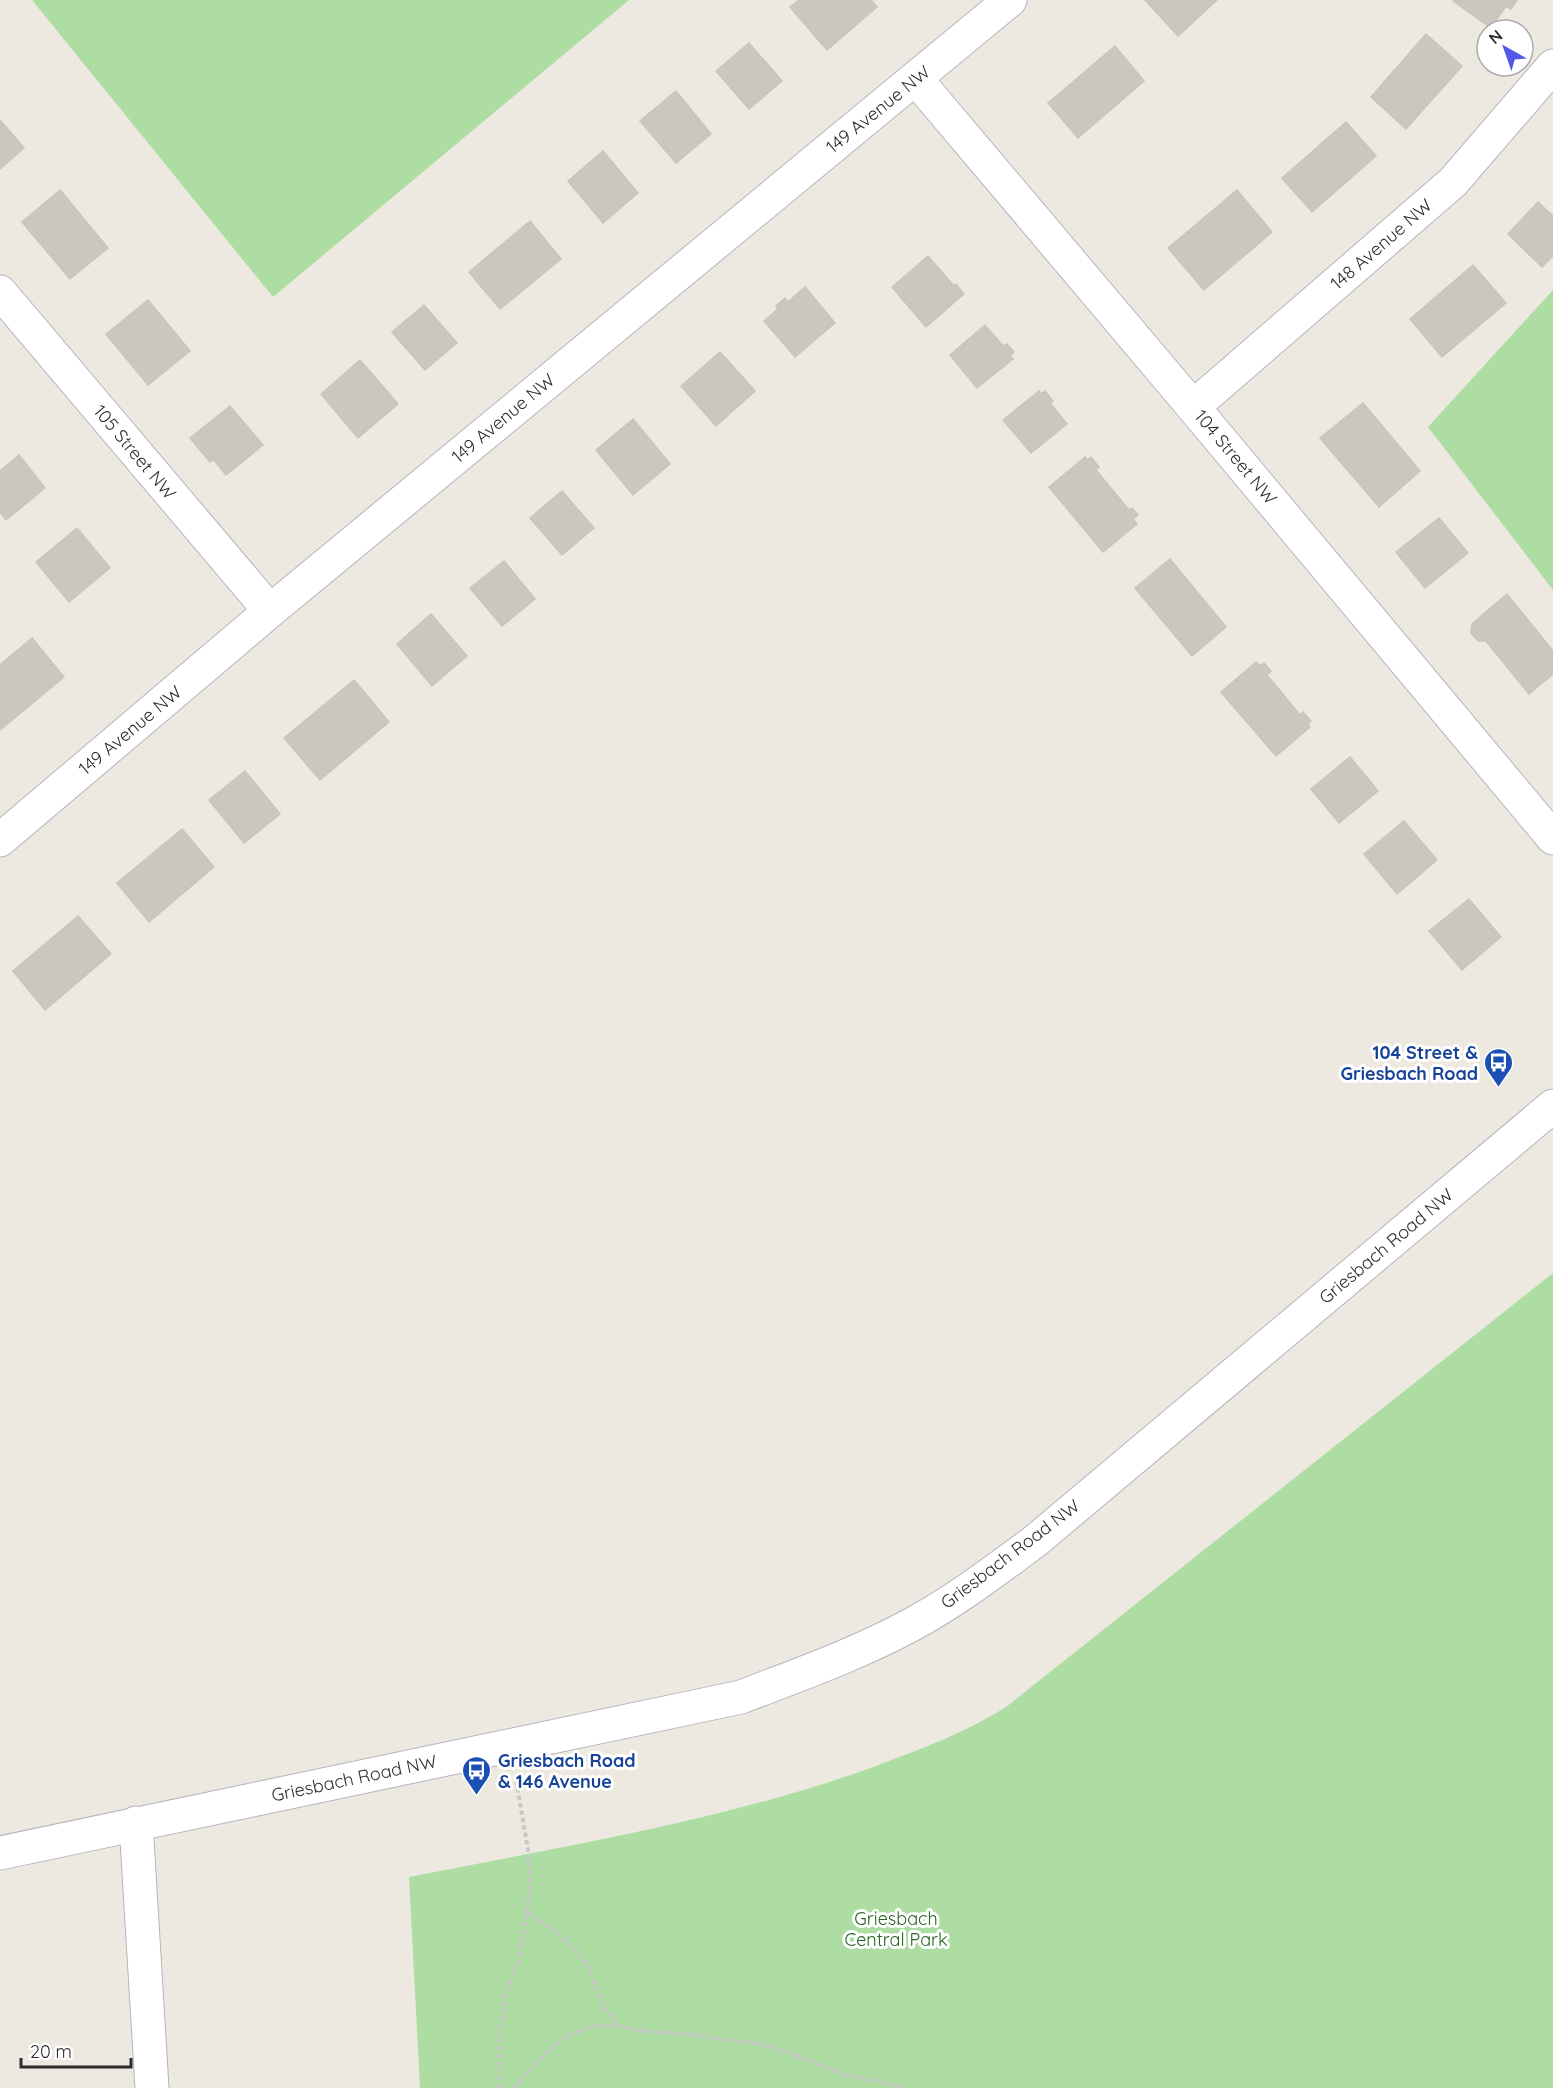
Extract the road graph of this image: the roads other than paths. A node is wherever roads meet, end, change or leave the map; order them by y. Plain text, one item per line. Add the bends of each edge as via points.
1 (1010, 0) edge
2 (1553, 66) edge
3 (916, 79) junction
4 (1, 294) edge
5 (1193, 407) junction
6 (270, 611) junction
7 (1553, 838) edge
8 (0, 840) edge
9 (1553, 1106) edge
10 (136, 1823) junction
11 (0, 1853) edge
12 (152, 2088) edge

1 - 3 street, 149 Avenue NW
2 - 5 street, 148 Avenue NW via 1453,182
3 - 5 street, 104 Street NW
3 - 6 street, 149 Avenue NW
4 - 6 street, 105 Street NW
5 - 7 street, 104 Street NW
6 - 8 street, 149 Avenue NW
9 - 10 street, Griesbach Road NW via 1034,1542 910,1626 838,1660 741,1697
10 - 11 street, Griesbach Road NW
10 - 12 street

